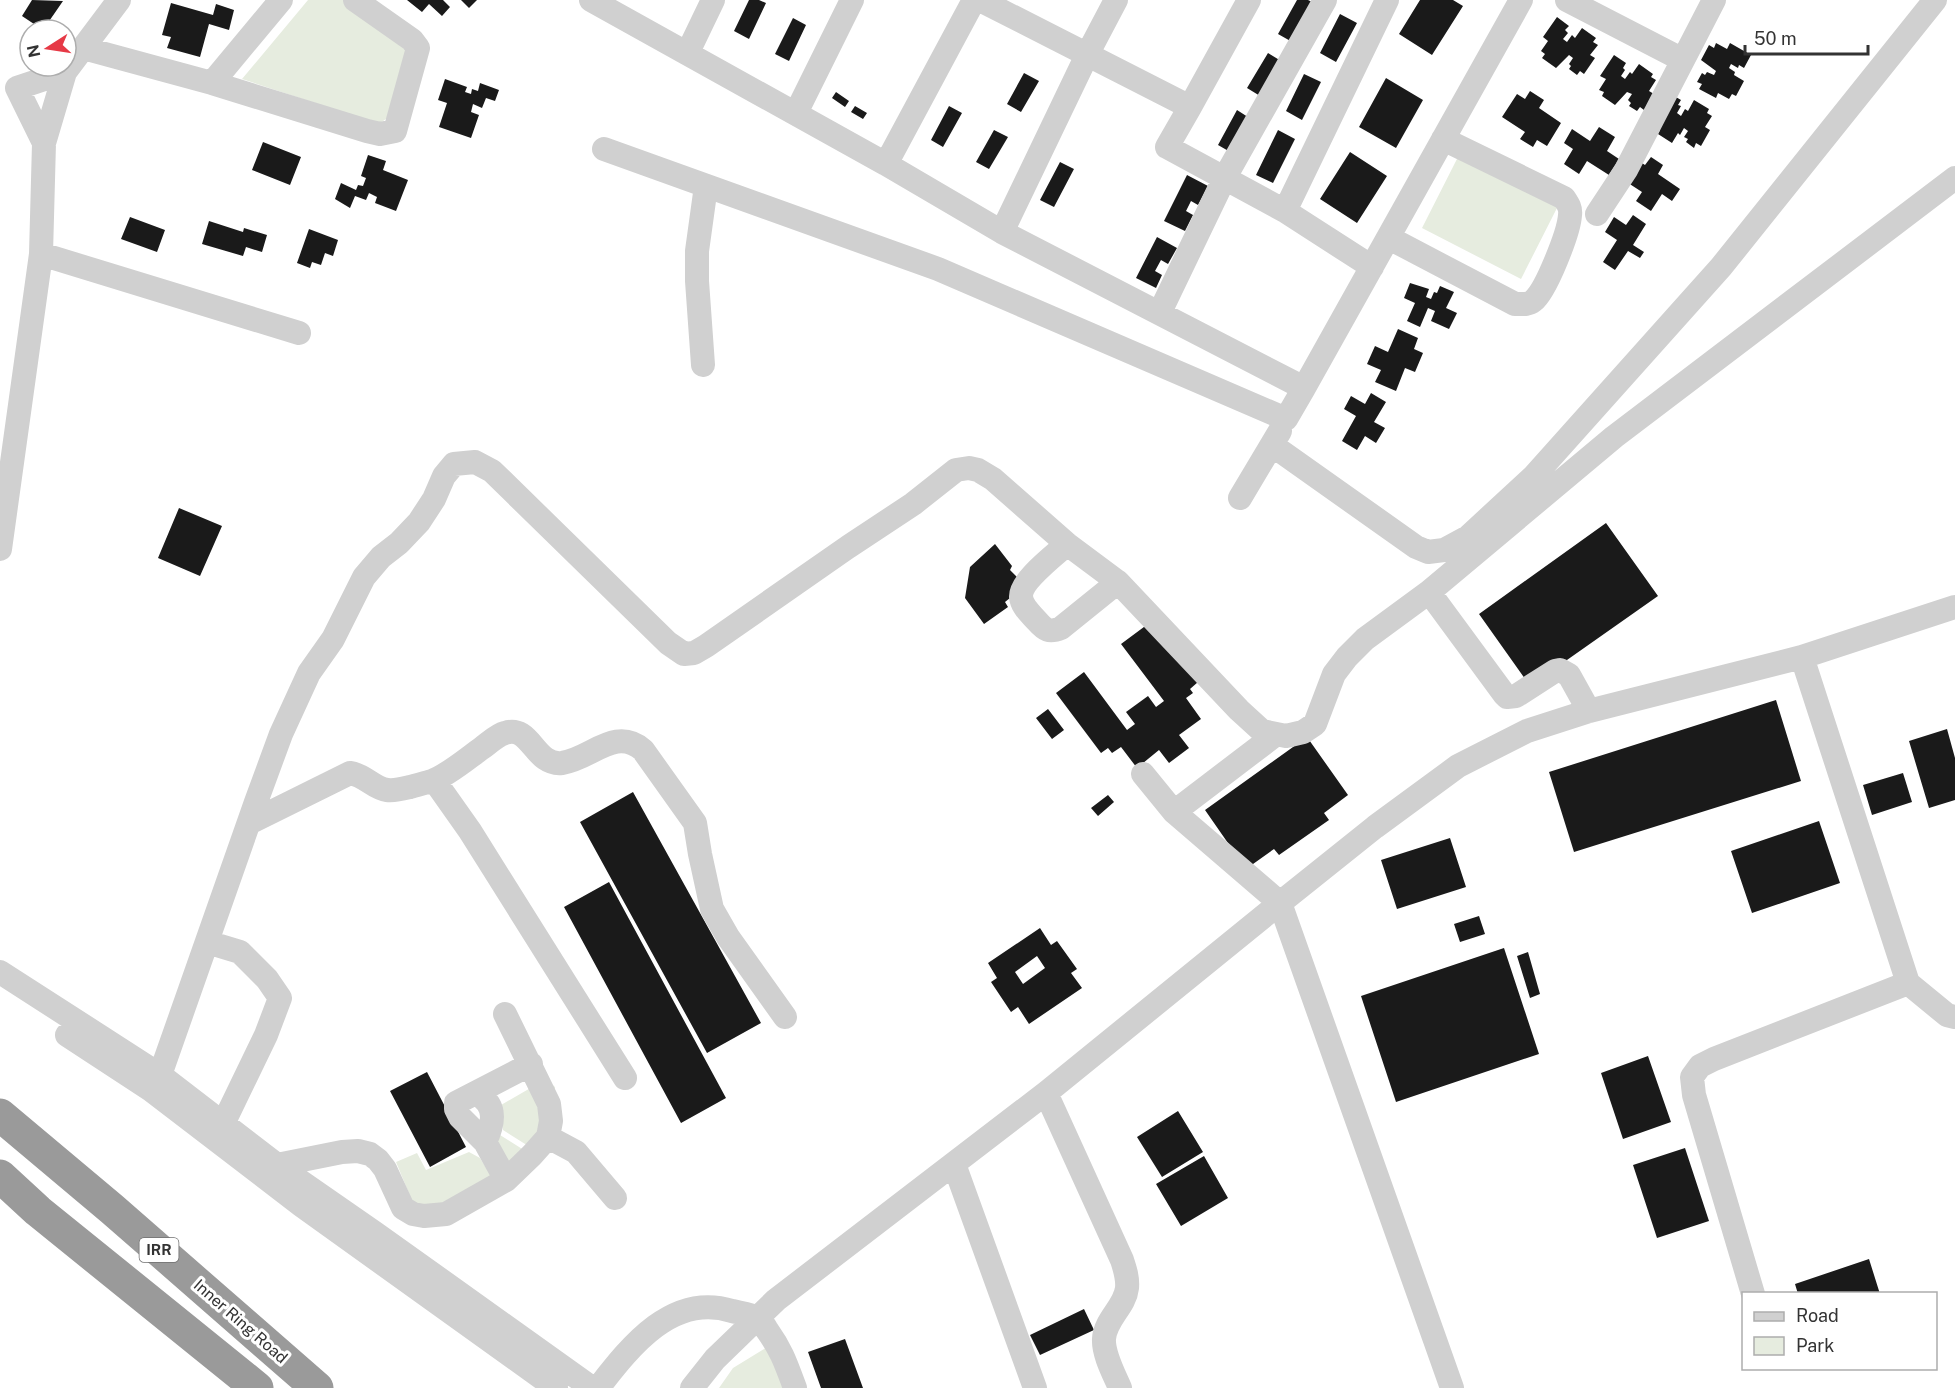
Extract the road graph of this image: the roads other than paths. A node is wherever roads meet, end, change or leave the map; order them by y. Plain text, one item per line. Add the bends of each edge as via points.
1 (119, 0) edge
2 (281, 0) edge
3 (355, 0) edge
4 (591, 0) edge
5 (713, 0) edge
6 (852, 0) edge
7 (974, 0) edge
8 (980, 0) edge
9 (1116, 0) edge
10 (1249, 0) edge
11 (1325, 0) edge
12 (1387, 0) edge
13 (1567, 0) edge
14 (1714, 0) edge
15 (1935, 0) edge
16 (1519, 1) edge
17 (82, 48) junction
18 (688, 52) junction
19 (78, 54) edge
20 (1087, 55) junction
21 (1683, 60) junction
22 (31, 78) edge
23 (63, 78) edge
24 (9, 82) edge
25 (212, 83) junction
26 (1190, 107) junction
27 (796, 113) junction
28 (1443, 139) junction
29 (44, 143) junction
30 (604, 150) dead end
31 (886, 164) junction
32 (1955, 178) edge
33 (1224, 179) junction
34 (706, 186) junction
35 (1285, 211) junction
36 (1597, 214) dead end
37 (1002, 232) junction
38 (1389, 238) junction
39 (41, 254) junction
40 (1371, 267) junction
41 (1160, 312) junction
42 (299, 333) dead end
43 (703, 365) dead end
44 (1304, 388) junction
45 (1286, 419) junction
46 (1272, 445) junction
47 (1240, 498) dead end
48 (1067, 544) junction
49 (0, 549) edge
50 (1118, 582) junction
51 (1429, 592) junction
52 (1955, 608) edge
53 (1802, 657) junction
54 (1589, 711) junction
55 (1275, 735) junction
56 (1143, 774) dead end
57 (434, 780) junction
58 (1174, 812) junction
59 (249, 823) junction
60 (1280, 903) junction
61 (207, 942) junction
62 (0, 972) edge
63 (1908, 983) junction
64 (0, 990) edge
65 (505, 1014) dead end
66 (785, 1017) dead end
67 (1955, 1017) edge
68 (531, 1064) junction
69 (160, 1075) junction
70 (625, 1078) dead end
71 (1046, 1093) junction
72 (0, 1114) edge
73 (222, 1124) junction
74 (548, 1137) junction
75 (954, 1164) junction
76 (278, 1165) junction
77 (0, 1176) edge
78 (506, 1180) junction
79 (615, 1198) dead end
80 (1753, 1292) edge
81 (759, 1319) junction
82 (257, 1388) edge
83 (317, 1388) edge
84 (556, 1388) edge
85 (592, 1388) edge
86 (598, 1388) edge
87 (692, 1388) edge
88 (795, 1388) edge
89 (1035, 1388) edge
90 (1120, 1388) edge
91 (1452, 1388) edge

1 - 17 lane
2 - 25 lane
3 - 25 lane via 418,48 395,131 367,131
4 - 18 lane
5 - 18 lane
6 - 27 lane
7 - 31 lane
8 - 20 lane
9 - 20 lane
10 - 26 lane
11 - 33 lane
12 - 35 lane
13 - 21 lane
14 - 21 lane
15 - 46 lane via 1721,267 1534,476 1468,537 1444,550 1428,552 1416,547
16 - 28 lane
17 - 19 lane
17 - 25 lane
18 - 27 lane
20 - 26 lane
20 - 37 lane
21 - 36 lane via 1626,170
22 - 24 lane
23 - 29 lane
24 - 29 lane
26 - 33 lane via 1167,147
27 - 31 lane
28 - 38 lane
28 - 38 lane via 1564,198 1569,205 1570,218 1559,254 1539,294 1530,302 1515,304
29 - 39 lane
30 - 34 lane
31 - 37 lane
32 - 51 lane via 1614,437
33 - 35 lane
33 - 41 lane
34 - 43 lane via 697,251
34 - 45 lane via 938,269
35 - 40 lane
37 - 41 lane
38 - 40 lane
39 - 42 lane
39 - 49 lane
40 - 44 lane
41 - 44 lane
44 - 45 lane
45 - 46 lane
46 - 47 lane
48 - 50 lane
48 - 50 lane via 1023,587 1023,605 1045,629 1061,628
48 - 59 lane via 993,479 978,470 956,470 913,504 706,646 684,654 668,643 492,471 475,462 454,464 419,522 364,577 333,639 309,673 281,734
50 - 55 lane via 1239,710 1262,731
51 - 54 lane via 1507,697 1516,696 1560,670 1569,675
51 - 55 lane via 1347,657 1334,674 1315,724 1303,732
52 - 53 lane
53 - 54 lane
53 - 63 lane
54 - 60 lane via 1527,731 1458,765
55 - 58 lane
56 - 58 lane
57 - 59 lane via 386,790 350,773
57 - 66 lane via 505,733 519,733 554,763 611,743 634,743 695,823 712,909
57 - 70 lane
58 - 60 lane
59 - 61 lane
60 - 71 lane
60 - 91 lane
61 - 69 lane
61 - 73 lane via 240,952 280,998
62 - 69 lane
63 - 67 lane via 1947,1015
63 - 80 lane via 1714,1059 1700,1066 1692,1077
64 - 84 lane via 151,1090
65 - 68 lane
68 - 74 lane via 549,1104
68 - 78 lane via 477,1094 487,1100 492,1111 485,1142
69 - 73 lane
71 - 75 lane
71 - 90 lane via 1126,1275 1127,1289 1107,1324 1103,1340
72 - 83 highway, Inner Ring Road / IRR
73 - 76 lane
74 - 78 lane
74 - 79 lane via 576,1152
75 - 81 lane via 776,1300
75 - 89 lane
76 - 78 lane via 342,1152 370,1155 385,1169 403,1208 424,1216 446,1214
76 - 85 lane
77 - 82 highway, IRR
81 - 86 lane via 723,1308 679,1313 638,1339
81 - 87 lane via 715,1359
81 - 88 lane via 782,1351

